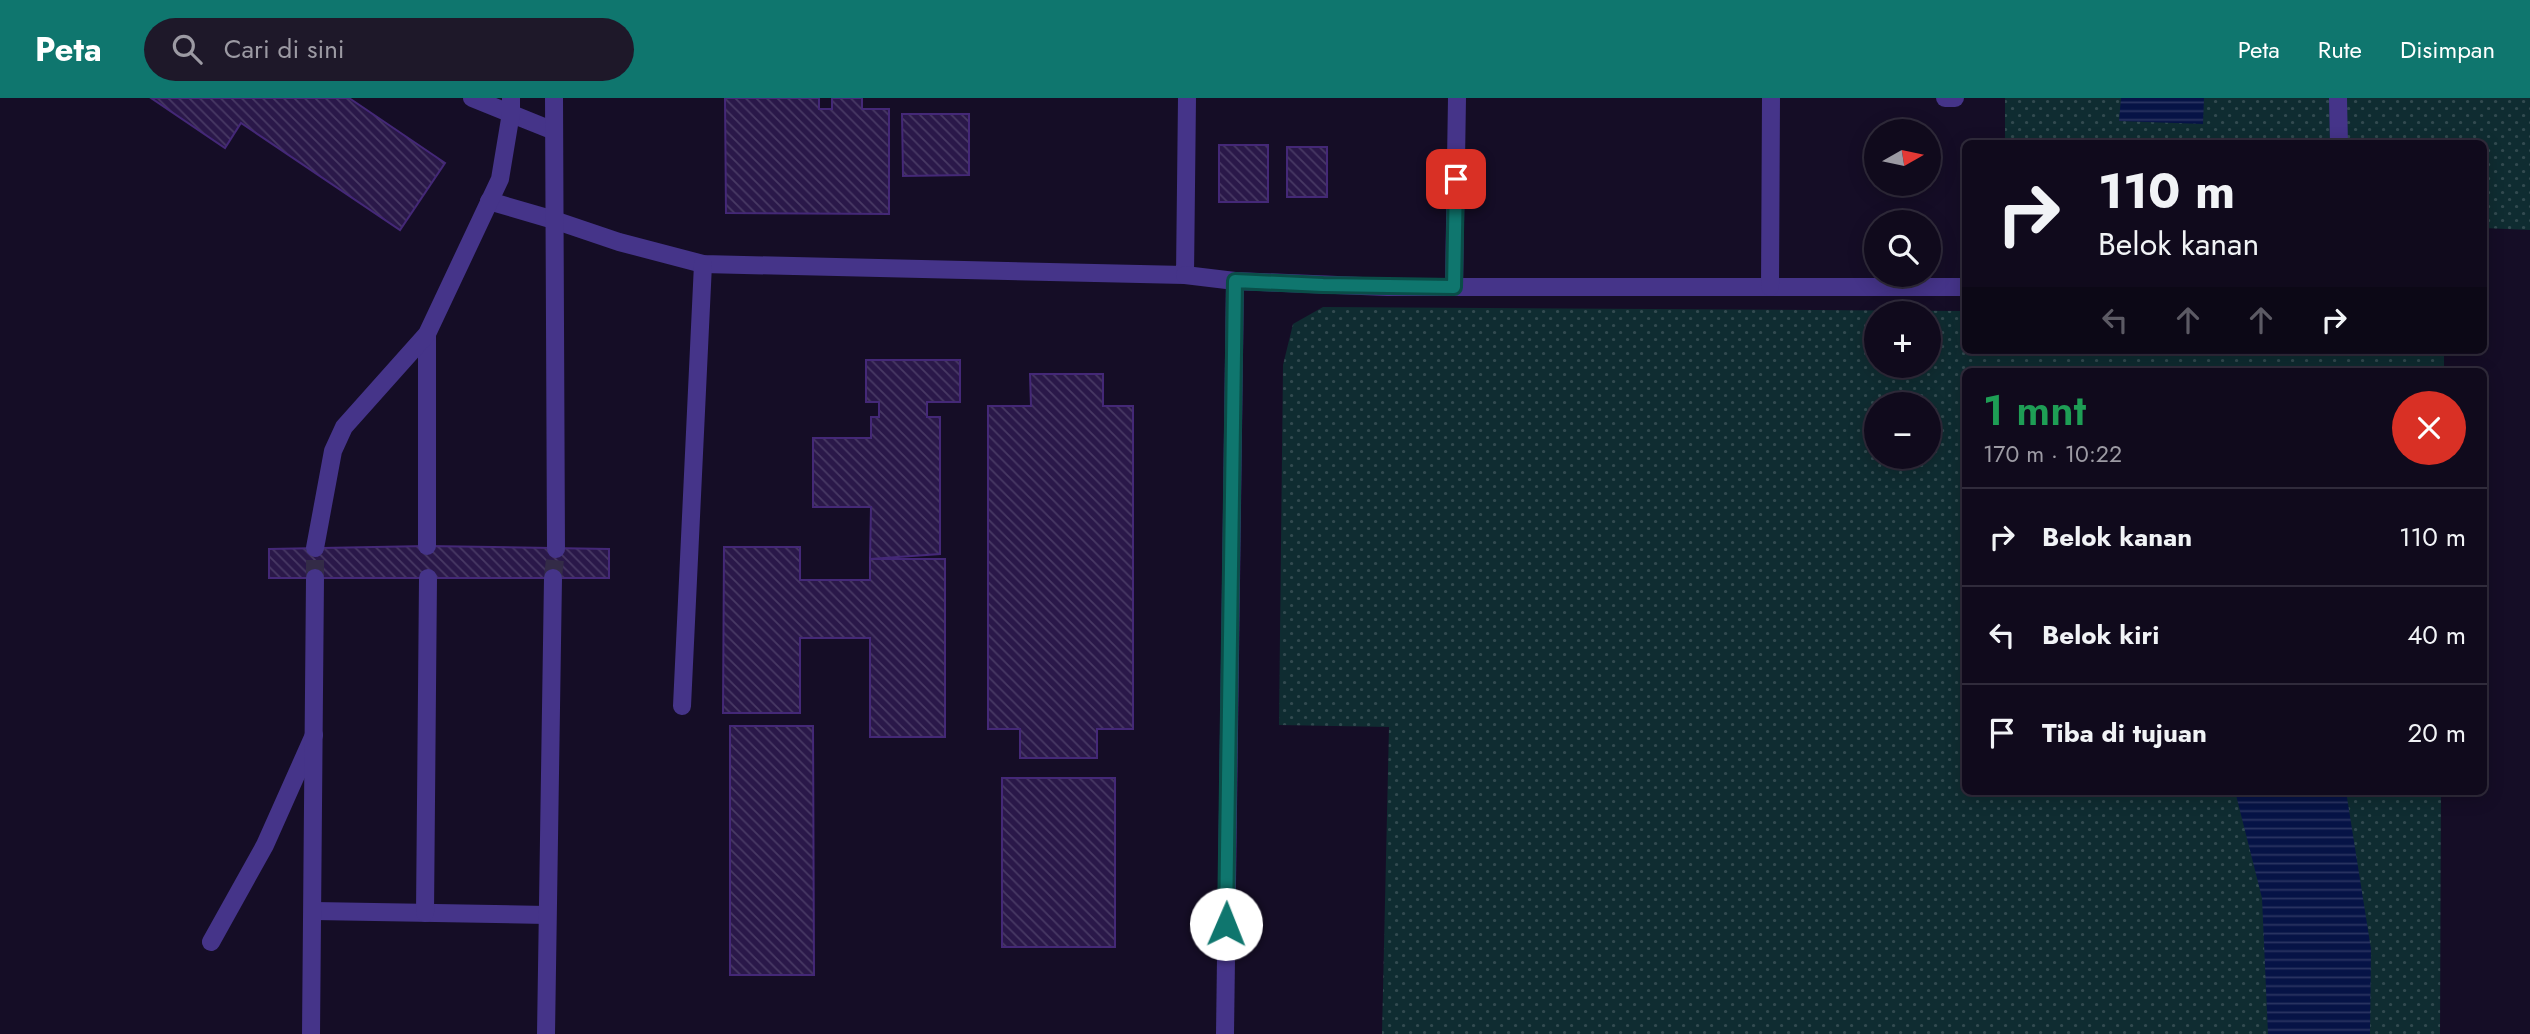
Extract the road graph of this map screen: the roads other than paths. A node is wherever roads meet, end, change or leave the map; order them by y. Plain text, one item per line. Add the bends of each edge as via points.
1 (472, 98) edge
2 (554, 98) edge
3 (1187, 98) edge
4 (1457, 98) edge
5 (1771, 98) edge
6 (1945, 98) edge
7 (1955, 98) edge
8 (2338, 98) edge
9 (511, 106) edge
10 (554, 131) junction
11 (2339, 140) edge
12 (489, 201) junction
13 (554, 219) junction
14 (703, 264) junction
15 (1185, 275) junction
16 (1235, 281) junction
17 (1454, 287) junction
18 (1962, 287) edge
19 (1770, 288) junction
20 (427, 334) junction
21 (427, 546) dead end
22 (315, 548) tunnel mouth
23 (556, 549) tunnel mouth
24 (315, 578) tunnel mouth
25 (428, 578) dead end
26 (553, 578) tunnel mouth
27 (682, 706) dead end
28 (314, 735) junction
29 (314, 911) junction
30 (425, 913) junction
31 (547, 915) junction
32 (211, 943) dead end
33 (311, 1034) edge
34 (546, 1034) edge
35 (1225, 1034) edge

1 - 9 street
2 - 10 street
3 - 15 street
4 - 17 street
5 - 19 street
6 - 7 street
8 - 11 street
9 - 10 street
9 - 12 street via 500,179
10 - 13 street
12 - 13 street
12 - 20 street
13 - 14 street
13 - 23 street
14 - 15 street
14 - 27 street
15 - 16 street
16 - 17 street
16 - 35 street
17 - 19 street
18 - 19 street
20 - 21 street
20 - 22 street via 344,427 333,451
24 - 28 street
25 - 30 street
26 - 31 street
28 - 29 street
28 - 32 street via 265,845
29 - 30 street
29 - 33 street
30 - 31 street
31 - 34 street

